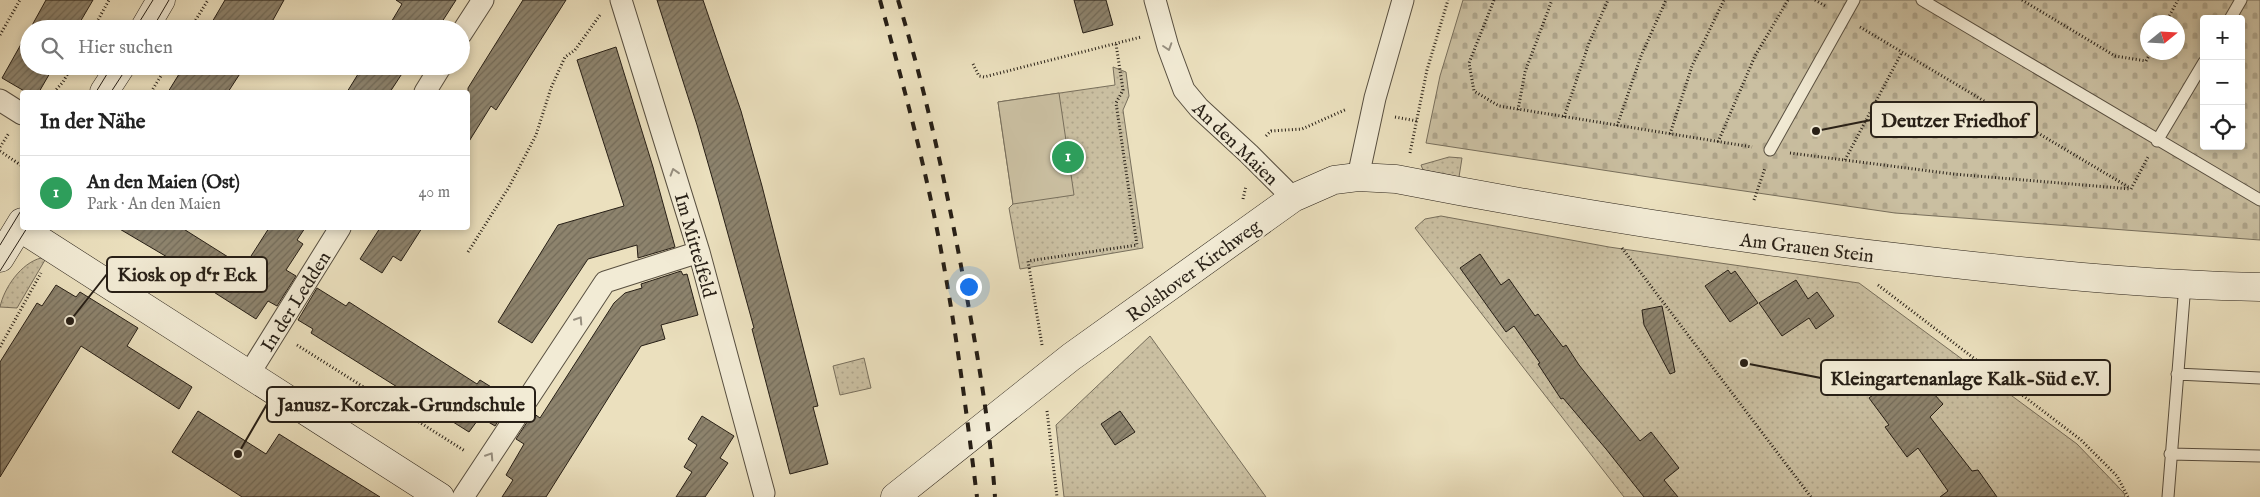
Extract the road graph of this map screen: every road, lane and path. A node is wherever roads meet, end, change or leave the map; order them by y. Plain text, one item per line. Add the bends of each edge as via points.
1 (20, 0) edge
2 (109, 0) edge
3 (161, 0) edge
4 (208, 0) edge
5 (483, 0) edge
6 (1155, 0) edge
7 (1403, 0) edge
8 (1448, 0) edge
9 (1552, 0) edge
10 (1608, 0) edge
11 (1666, 0) edge
12 (1724, 0) edge
13 (1788, 0) edge
14 (1815, 0) edge
15 (1854, 0) edge
16 (1922, 0) edge
17 (2022, 0) edge
18 (2178, 0) edge
19 (2241, 0) edge
20 (613, 4) edge
21 (2170, 15) edge
22 (2232, 15) edge
23 (1845, 18) junction
24 (98, 20) edge
25 (149, 20) edge
26 (196, 20) edge
27 (470, 20) edge
28 (1163, 31) junction
29 (0, 35) edge
30 (1116, 44) junction
31 (1902, 52) junction
32 (2147, 60) edge
33 (973, 64) dead end
34 (2200, 69) edge
35 (67, 75) edge
36 (115, 75) edge
37 (161, 75) edge
38 (435, 75) edge
39 (56, 90) edge
40 (105, 90) edge
41 (152, 90) edge
42 (426, 90) edge
43 (0, 100) edge
44 (1518, 110) dead end
45 (20, 113) edge
46 (1372, 113) junction
47 (1564, 117) dead end
48 (1417, 121) junction
49 (1617, 126) dead end
50 (1670, 134) dead end
51 (2157, 141) junction
52 (1718, 142) dead end
53 (1770, 150) joint
54 (0, 151) edge
55 (1249, 154) junction
56 (1845, 160) dead end
57 (20, 165) edge
58 (1358, 177) junction
59 (1405, 181) junction
60 (2131, 189) dead end
61 (1293, 198) junction
62 (1754, 200) dead end
63 (2260, 200) edge
64 (1243, 202) dead end
65 (20, 226) edge
66 (29, 230) edge
67 (339, 230) edge
68 (1621, 247) dead end
69 (54, 249) junction
70 (468, 252) dead end
71 (699, 252) junction
72 (1850, 253) junction
73 (0, 258) edge
74 (1028, 261) dead end
75 (2185, 284) junction
76 (2260, 287) edge
77 (276, 331) junction
78 (0, 347) edge
79 (249, 374) junction
80 (2177, 374) junction
81 (2260, 378) edge
82 (2170, 454) junction
83 (2260, 456) edge
84 (485, 464) junction
85 (764, 493) dead end
86 (435, 496) edge
87 (463, 497) edge
88 (895, 497) edge
89 (1811, 497) edge
90 (2128, 497) edge
91 (2168, 497) edge

1 - 29 path
2 - 24 path
3 - 25 street
4 - 26 path
5 - 27 street
6 - 28 street, An den Maien
7 - 46 street
8 - 48 path via 1427,70
9 - 44 path via 1525,72
10 - 47 path via 1589,42
11 - 49 path via 1641,56
12 - 50 path via 1692,66
13 - 52 path via 1755,56
14 - 23 path
15 - 23 lane
16 - 51 lane
17 - 32 path via 2115,56
18 - 21 path
19 - 22 lane
20 - 70 path via 565,58 551,88 536,135 509,187
71 -> 20 street, Im Mittelfeld
23 - 31 path
23 - 53 lane
28 - 30 path
28 -> 55 street, An den Maien via 1184,90
30 - 33 path via 984,77 979,76
30 - 74 path via 1123,90 1116,103 1137,245
31 - 56 path
31 - 60 path
34 - 51 lane
35 - 39 path
36 - 40 street
37 - 41 path
38 - 42 street
43 - 45 street
46 - 48 path
46 - 55 path via 1345,108 1302,129 1271,131
46 - 58 street
48 - 59 path
51 - 63 lane
53 - 62 path
54 - 57 path
55 - 61 street, An den Maien
55 - 64 path via 1237,166 1246,183
58 - 59 street, Am Grauen Stein
58 - 61 street, Rolshover Kirchweg via 1334,180
59 - 72 street, Am Grauen Stein via 1701,233
61 - 88 street, Rolshover Kirchweg via 1071,356
65 - 73 street
66 - 69 street
67 - 77 street, In der Ledden
68 - 89 path
69 - 78 path
69 - 79 street
84 -> 71 street via 605,282
71 - 85 street, Im Mittelfeld
72 - 75 street, Am Grauen Stein
72 - 90 path via 1866,276 2081,440 2117,476
75 - 76 street, Am Grauen Stein
75 - 80 lane
77 - 79 street, In der Ledden
77 - 84 path
79 - 86 street
80 - 81 lane
80 - 82 lane
82 - 83 lane
82 - 91 lane
84 - 87 street

